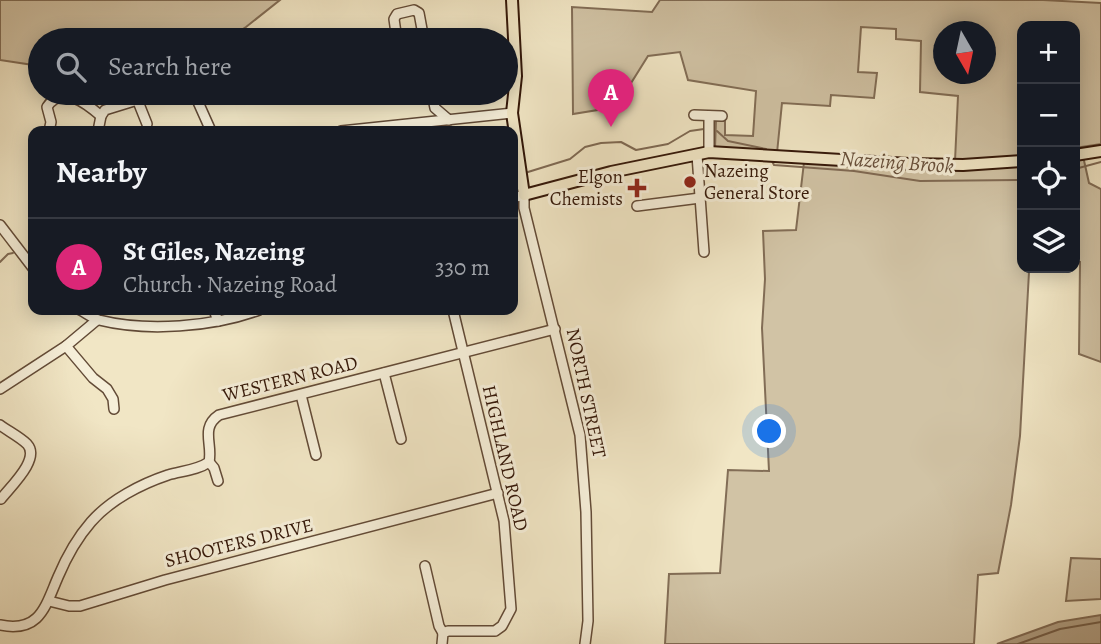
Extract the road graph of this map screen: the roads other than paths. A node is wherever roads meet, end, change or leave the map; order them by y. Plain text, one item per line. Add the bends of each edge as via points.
1 (512, 0) edge
2 (395, 28) edge
3 (422, 28) edge
4 (513, 28) edge
5 (48, 105) edge
6 (88, 105) edge
7 (118, 105) edge
8 (139, 105) edge
9 (200, 105) edge
10 (513, 105) edge
11 (435, 107) joint
12 (512, 113) junction
13 (694, 115) dead end
14 (101, 116) junction
15 (709, 116) junction
16 (722, 116) dead end
17 (449, 120) junction
18 (424, 123) junction
19 (147, 124) dead end
20 (50, 126) edge
21 (99, 126) edge
22 (209, 126) edge
23 (393, 126) edge
24 (513, 126) edge
25 (1101, 151) edge
26 (709, 152) junction
27 (1080, 154) edge
28 (697, 155) junction
29 (1017, 161) edge
30 (518, 196) edge
31 (701, 198) junction
32 (637, 206) dead end
33 (0, 225) edge
34 (704, 253) dead end
35 (28, 261) edge
36 (88, 315) edge
37 (216, 315) edge
38 (241, 315) edge
39 (454, 315) edge
40 (97, 320) junction
41 (218, 321) junction
42 (555, 329) junction
43 (66, 346) junction
44 (463, 353) junction
45 (384, 373) junction
46 (0, 389) edge
47 (301, 395) junction
48 (114, 409) dead end
49 (0, 425) edge
50 (401, 439) dead end
51 (316, 455) dead end
52 (209, 462) junction
53 (218, 481) dead end
54 (498, 493) junction
55 (1, 499) edge
56 (425, 566) dead end
57 (49, 601) junction
58 (0, 625) edge
59 (443, 633) junction
60 (442, 644) edge
61 (584, 644) edge

1 - 4 main road
2 - 3 street via 397,14 414,9
5 - 20 street
6 - 14 street
7 - 14 street
8 - 19 street
9 - 22 street
10 - 12 main road
11 - 17 street
11 - 18 street
12 - 17 street
12 - 24 main road
13 - 15 street
14 - 21 street
15 - 16 street
15 - 26 street
17 - 18 street
18 - 23 street
25 - 27 main road
26 - 28 main road
26 - 29 main road via 909,164
28 - 30 main road
28 - 31 street
30 - 42 street, NORTH STREET
31 - 32 street
31 - 34 street
33 - 35 street
36 - 40 street
37 - 41 street
38 - 41 street
39 - 44 street, HIGHLAND ROAD
40 - 41 street via 161,326
40 - 43 street
42 - 44 street, WESTERN ROAD
42 - 61 street, NORTH STREET via 583,462 588,585
43 - 46 street
43 - 48 street via 107,389
44 - 45 street, WESTERN ROAD
44 - 54 street, HIGHLAND ROAD
45 - 47 street, WESTERN ROAD
45 - 50 street
47 - 51 street
47 - 52 street, WESTERN ROAD via 211,420
49 - 55 street via 32,452 31,461
52 - 53 street
52 - 57 street via 139,487 107,507 80,535
54 - 57 street, SHOOTERS DRIVE via 80,606
54 - 59 street, HIGHLAND ROAD via 507,545 510,609 495,631
56 - 59 street
57 - 58 street via 28,625
59 - 60 street

